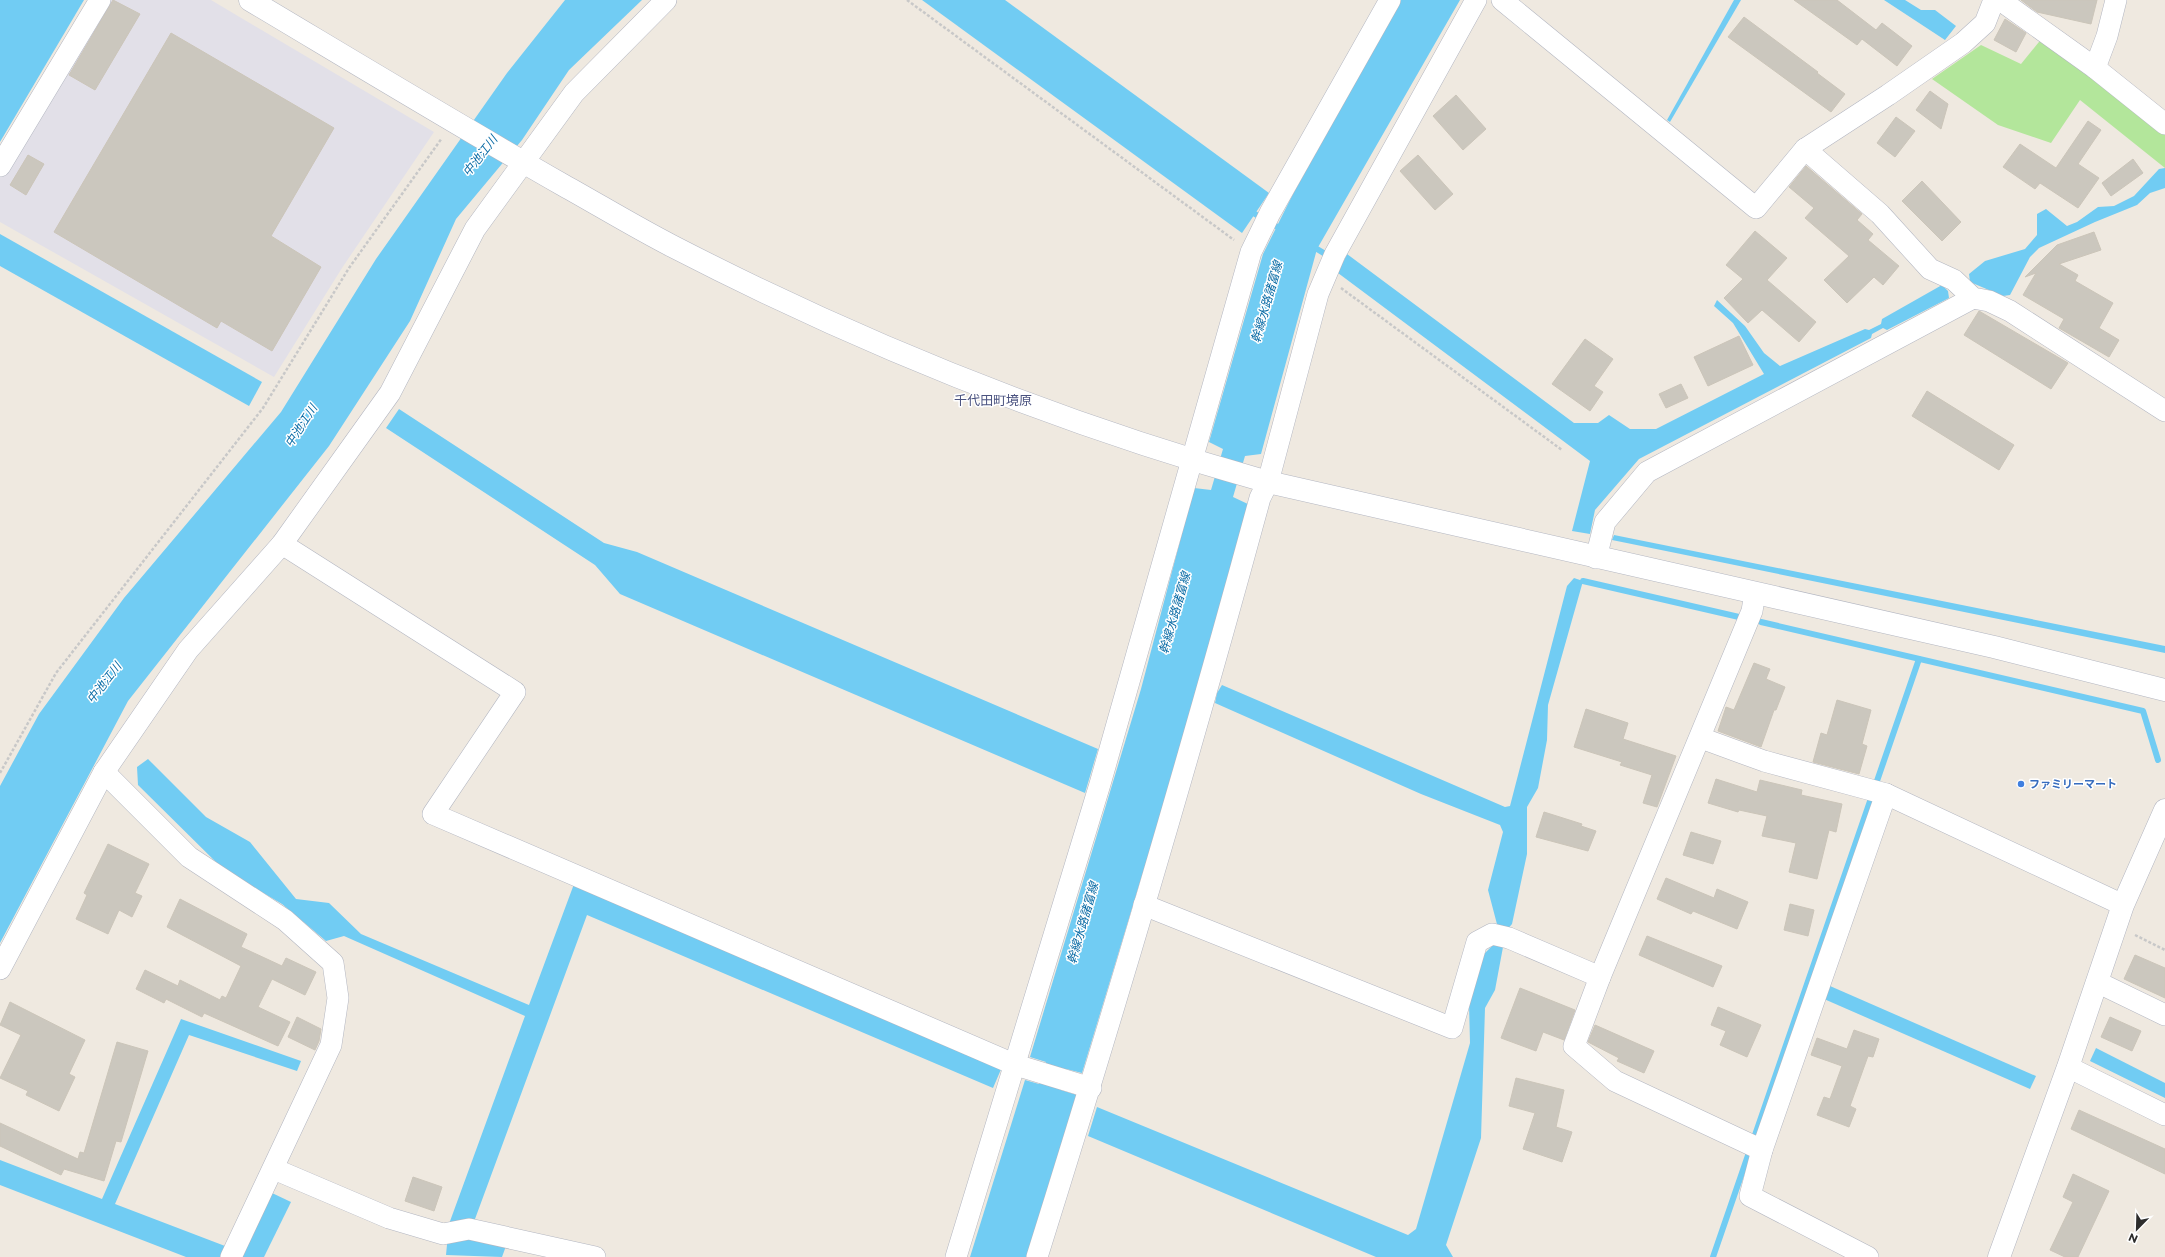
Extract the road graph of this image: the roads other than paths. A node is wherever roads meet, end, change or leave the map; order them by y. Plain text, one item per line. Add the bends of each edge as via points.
1 (100, 0) edge
2 (250, 0) edge
3 (666, 0) edge
4 (1390, 0) edge
5 (1476, 0) edge
6 (1502, 0) edge
7 (1994, 0) edge
8 (2000, 0) edge
9 (2116, 0) edge
10 (2095, 68) junction
11 (2165, 124) edge
12 (1805, 149) junction
13 (523, 162) junction
14 (0, 166) edge
15 (1973, 298) junction
16 (2165, 411) edge
17 (1193, 460) junction
18 (1268, 482) junction
19 (282, 544) junction
20 (1596, 558) junction
21 (1755, 593) junction
22 (2165, 690) edge
23 (1701, 738) junction
24 (104, 772) junction
25 (1877, 791) junction
26 (2165, 810) edge
27 (1144, 905) junction
28 (2124, 905) junction
29 (0, 969) edge
30 (1600, 977) junction
31 (2097, 982) junction
32 (2165, 1015) edge
33 (1016, 1065) junction
34 (2068, 1068) junction
35 (1090, 1088) junction
36 (2165, 1115) edge
37 (1762, 1150) junction
38 (274, 1169) junction
39 (231, 1257) edge
40 (595, 1257) edge
41 (956, 1257) edge
42 (1037, 1257) edge
43 (1868, 1257) edge
44 (1999, 1257) edge

1 - 14 street
2 - 13 street
3 - 13 street via 574,93
4 - 17 street via 1251,252
5 - 18 street via 1330,265 1318,294
6 - 12 street via 1756,208
7 - 12 street via 1985,23 1963,43
8 - 10 street
9 - 10 street via 2107,36
10 - 11 street
12 - 15 street via 1880,214 1930,269 1954,280
13 - 17 street via 670,246 843,330 1005,396
13 - 19 street via 475,229 390,393
15 - 16 street via 1989,301 2010,311
15 - 20 street via 1647,472 1605,522
17 - 18 street
17 - 33 street
18 - 20 street
18 - 27 street via 1260,498
19 - 24 street via 188,650
19 - 33 street via 515,692 433,814
20 - 21 street
21 - 22 street via 1994,647
21 - 23 street via 1752,611
23 - 25 street via 1764,761
23 - 30 street
24 - 29 street
24 - 38 street via 189,857 285,920 334,963 338,998 331,1045
25 - 28 street
25 - 37 street
26 - 28 street
27 - 30 street via 1452,1028 1477,942 1500,936
27 - 35 street
28 - 31 street
30 - 37 street via 1574,1046 1615,1080
31 - 32 street
31 - 34 street
33 - 35 street
33 - 41 street
34 - 36 street
34 - 44 street
35 - 42 street
37 - 43 street via 1750,1196
38 - 39 street
38 - 40 street via 389,1218 443,1234 469,1229

